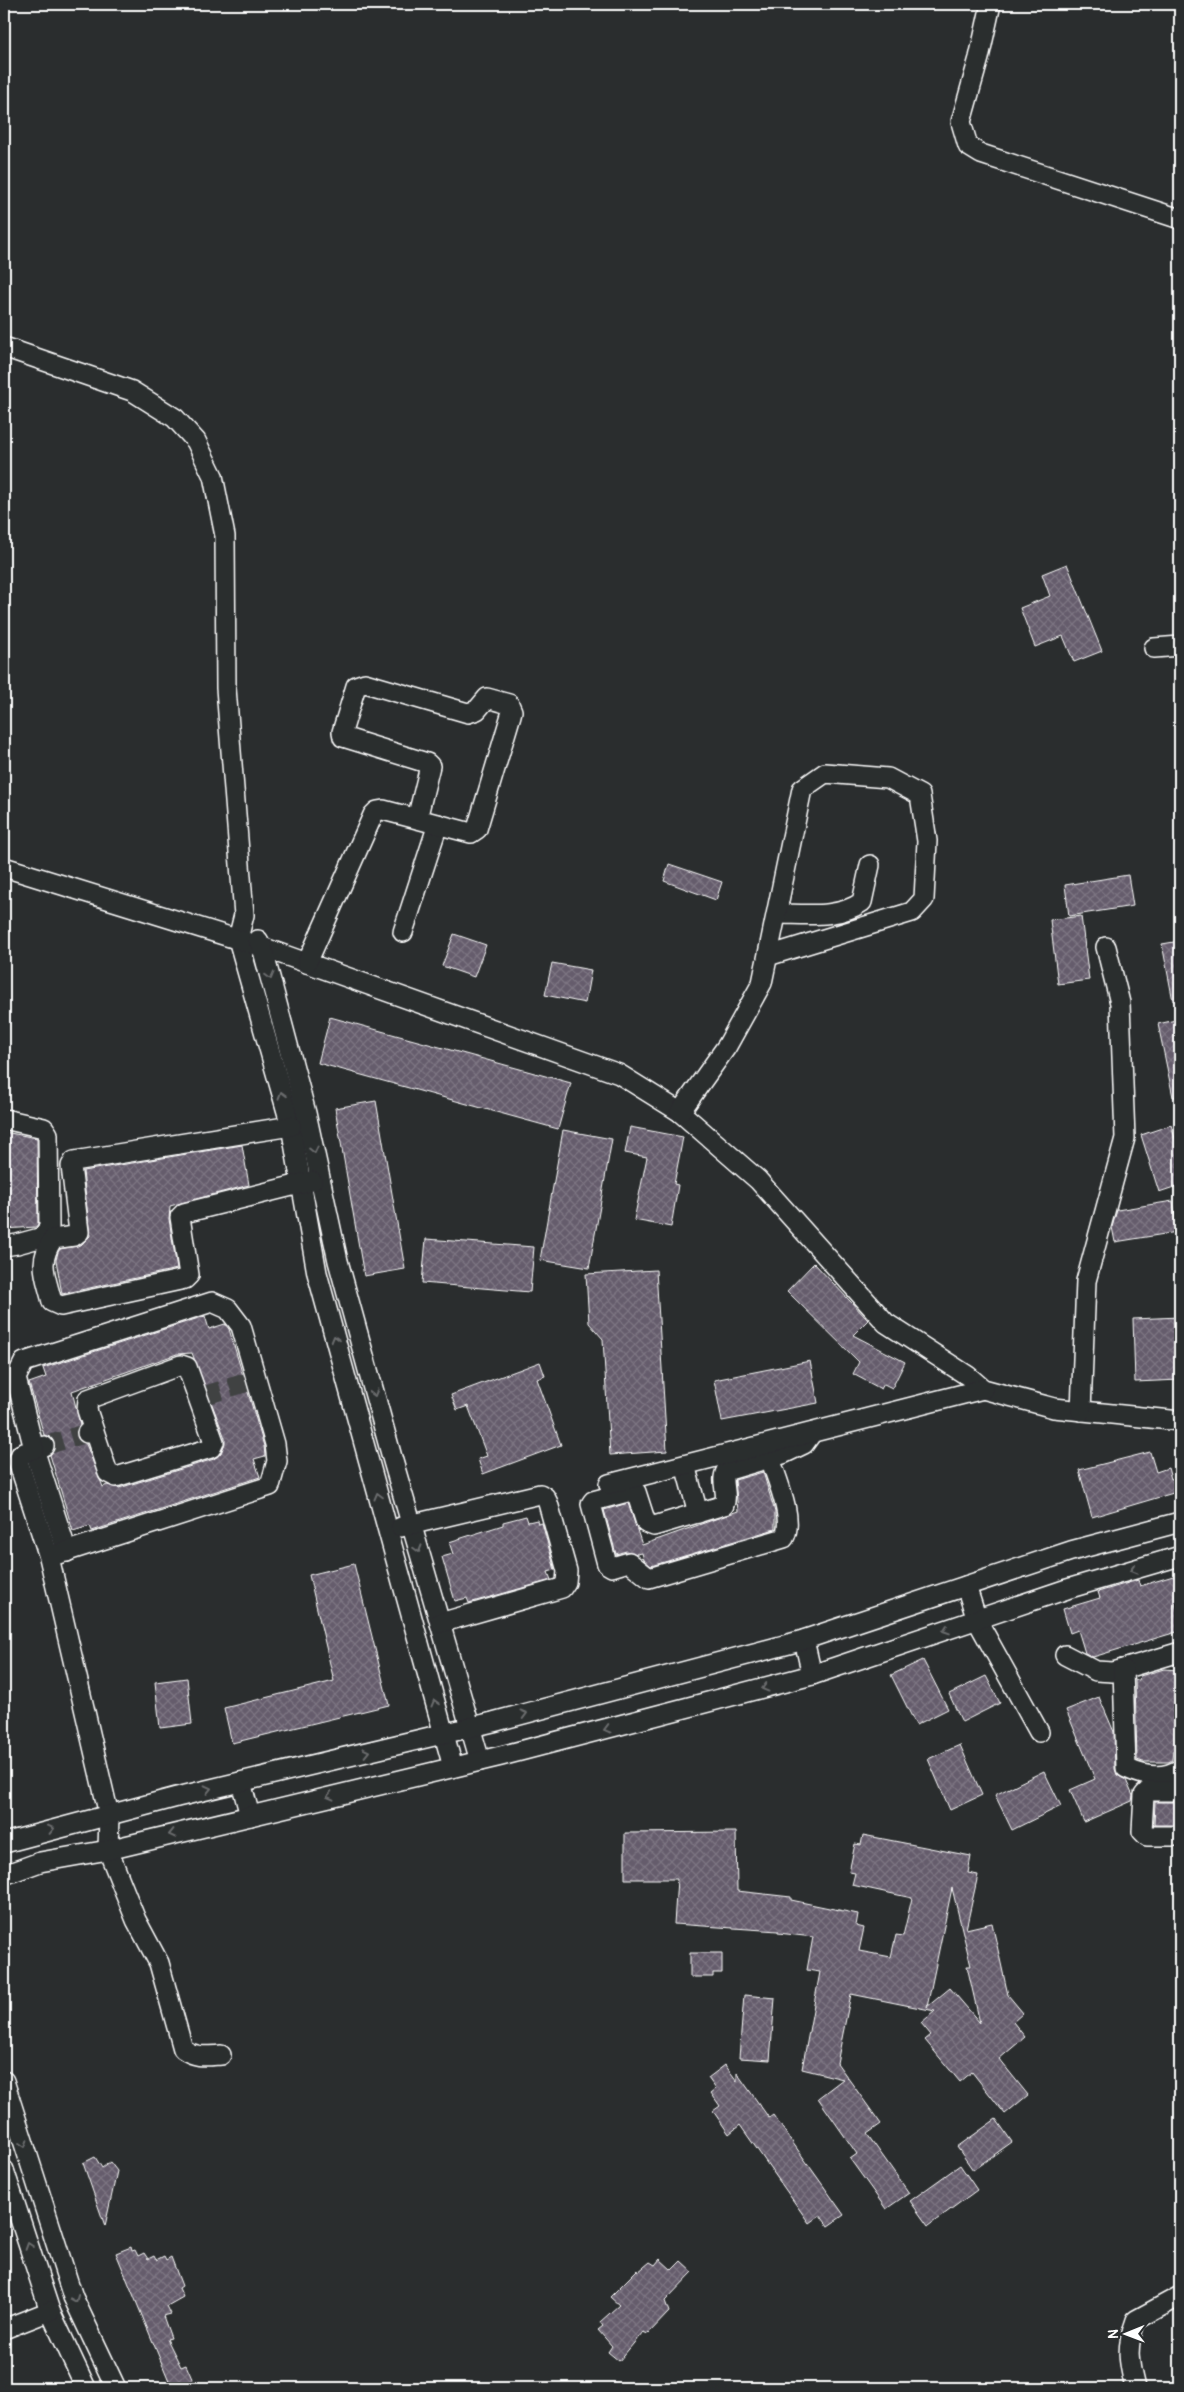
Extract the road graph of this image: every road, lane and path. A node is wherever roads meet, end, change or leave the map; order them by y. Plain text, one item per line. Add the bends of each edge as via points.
1 (991, 4) edge
2 (1180, 219) edge
3 (4, 347) edge
4 (1180, 646) edge
5 (1154, 648) dead end
6 (417, 819) junction
7 (438, 824) junction
8 (870, 865) dead end
9 (4, 867) edge
10 (777, 914) junction
11 (244, 915) junction
12 (403, 932) dead end
13 (238, 940) junction
14 (262, 947) junction
15 (1106, 947) dead end
16 (768, 956) junction
17 (307, 963) junction
18 (680, 1112) junction
19 (4, 1119) edge
20 (290, 1126) junction
21 (321, 1180) junction
22 (300, 1183) junction
23 (4, 1246) edge
24 (983, 1389) junction
25 (201, 1397) joint
26 (1081, 1411) junction
27 (1180, 1421) edge
28 (812, 1432) junction
29 (770, 1458) junction
30 (685, 1465) junction
31 (608, 1484) dead end
32 (698, 1513) junction
33 (1180, 1522) edge
34 (411, 1524) junction
35 (388, 1531) junction
36 (58, 1555) junction
37 (1180, 1556) edge
38 (966, 1586) junction
39 (977, 1620) junction
40 (440, 1623) junction
41 (804, 1640) junction
42 (1180, 1652) edge
43 (1065, 1655) dead end
44 (1123, 1669) junction
45 (812, 1675) junction
46 (471, 1727) junction
47 (1039, 1732) dead end
48 (443, 1733) junction
49 (480, 1761) junction
50 (453, 1767) junction
51 (1180, 1769) edge
52 (241, 1782) junction
53 (1180, 1791) edge
54 (110, 1815) junction
55 (250, 1816) junction
56 (1180, 1836) edge
57 (4, 1843) edge
58 (108, 1850) junction
59 (4, 1875) edge
60 (221, 2055) dead end
61 (4, 2081) edge
62 (4, 2170) edge
63 (1180, 2296) edge
64 (50, 2311) junction
65 (4, 2329) edge
66 (86, 2388) edge
67 (116, 2388) edge
68 (1135, 2388) edge

1 - 2 street via 961,122 968,146 981,154
3 - 11 street via 132,391 175,418 196,441 213,476 225,536 226,688
4 - 5 street
6 - 7 street
6 - 7 street via 430,768 428,764 343,737 353,691 360,684 468,713 477,710 487,698 511,707 478,829 471,833
6 - 17 street via 384,810 373,815
7 - 12 street
8 - 10 street via 862,902 854,908 838,913
9 - 13 street
10 - 16 street
10 - 16 street via 802,789 825,773 888,778 920,796 927,842 924,899 912,912
11 - 13 street
11 - 14 street
13 - 14 street
20 -> 13 street
14 - 17 street
14 -> 21 street
15 - 26 street via 1120,1003 1125,1138 1086,1282
16 - 18 street via 762,983 727,1046
17 - 18 street via 619,1074
18 - 24 street via 758,1180 886,1323
19 - 23 street via 44,1128 48,1134 49,1227 43,1237
20 - 22 street
20 - 22 street via 74,1161 71,1166 79,1232 53,1240 45,1251 43,1261 52,1302 61,1306 185,1279 189,1274 180,1217 184,1213
21 - 22 street
21 -> 34 street via 338,1261
35 -> 22 street via 317,1273
24 - 26 street via 1054,1408
24 - 28 street
25 - 25 street via 187,1366 181,1364 88,1399 90,1432 108,1474 116,1477 211,1448 214,1442
26 - 27 street
28 - 29 street via 804,1444
28 - 30 street
29 - 32 street via 726,1471 723,1477 727,1499 724,1505
29 - 32 street via 788,1520 788,1532 784,1538 649,1578 629,1562 612,1567 607,1564 591,1504 636,1492 646,1523 654,1526
30 - 31 street
30 - 32 street
33 - 38 street via 1071,1551
34 - 35 street
34 -> 40 street
34 - 40 street via 540,1494 548,1503 567,1571 562,1588
48 -> 35 street
36 - 36 street via 18,1461 21,1454 39,1447 16,1378 24,1362 212,1302 228,1309 241,1326 252,1380 275,1444 277,1461 270,1486
36 - 54 street
37 -> 39 street via 1066,1589
38 - 39 street
38 - 41 street
39 -> 45 street
39 - 47 street
40 - 46 street
41 - 45 street
46 -> 41 street
42 - 44 street
43 - 44 street via 1096,1671
44 - 51 street via 1126,1768 1140,1775 1170,1776
45 -> 49 street
46 - 48 street
46 - 49 street
48 - 50 street
52 -> 48 street
49 - 50 street
50 -> 55 street
54 -> 52 street
52 - 55 street
53 - 56 street via 1148,1791 1144,1795 1142,1831 1147,1836
57 -> 54 street
54 - 58 street
55 -> 58 street
58 - 59 street via 40,1862
58 - 60 street via 136,1920 159,1963 183,2048 200,2057
61 -> 67 street via 73,2297
64 -> 62 street
63 - 68 street via 1136,2320 1128,2341
64 - 65 street
64 - 66 street

